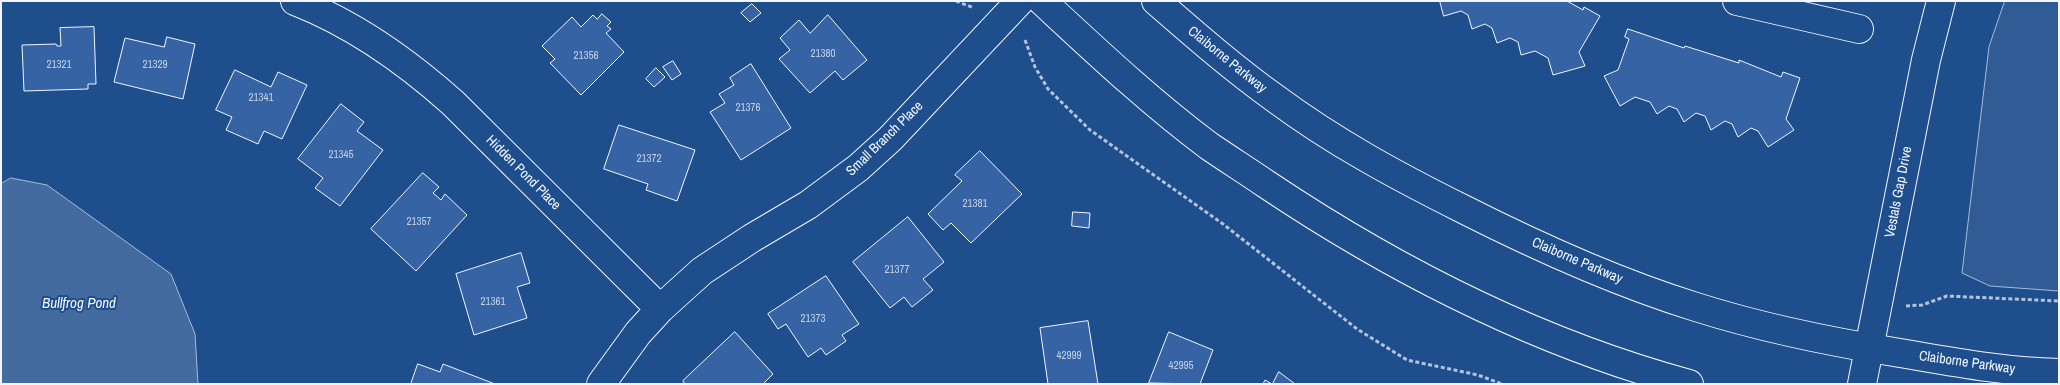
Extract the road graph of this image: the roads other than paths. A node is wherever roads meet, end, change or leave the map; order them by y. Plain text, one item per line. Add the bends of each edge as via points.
1 (295, 1) edge
2 (1042, 1) edge
3 (1156, 1) edge
4 (1737, 1) edge
5 (1941, 1) edge
6 (1011, 11) edge
7 (1858, 29) dead end
8 (660, 309) junction
9 (1869, 348) junction
10 (2059, 373) edge
11 (601, 384) edge
12 (1689, 384) edge
13 (1862, 384) edge

1 - 8 main road, Hidden Pond Place via 370,39 421,74
2 - 12 main road via 1124,76 1209,146 1368,249 1495,313 1582,349
3 - 9 main road, Claiborne Parkway via 1225,60 1339,142 1496,226 1576,262 1694,307 1754,324
4 - 7 main road
5 - 9 main road, Vestals Gap Drive via 1926,60
6 - 8 main road, Small Branch Place via 858,168 808,205 702,271
8 - 11 main road
9 - 10 main road, Claiborne Parkway via 1984,367
9 - 13 main road, Vestals Gap Drive

